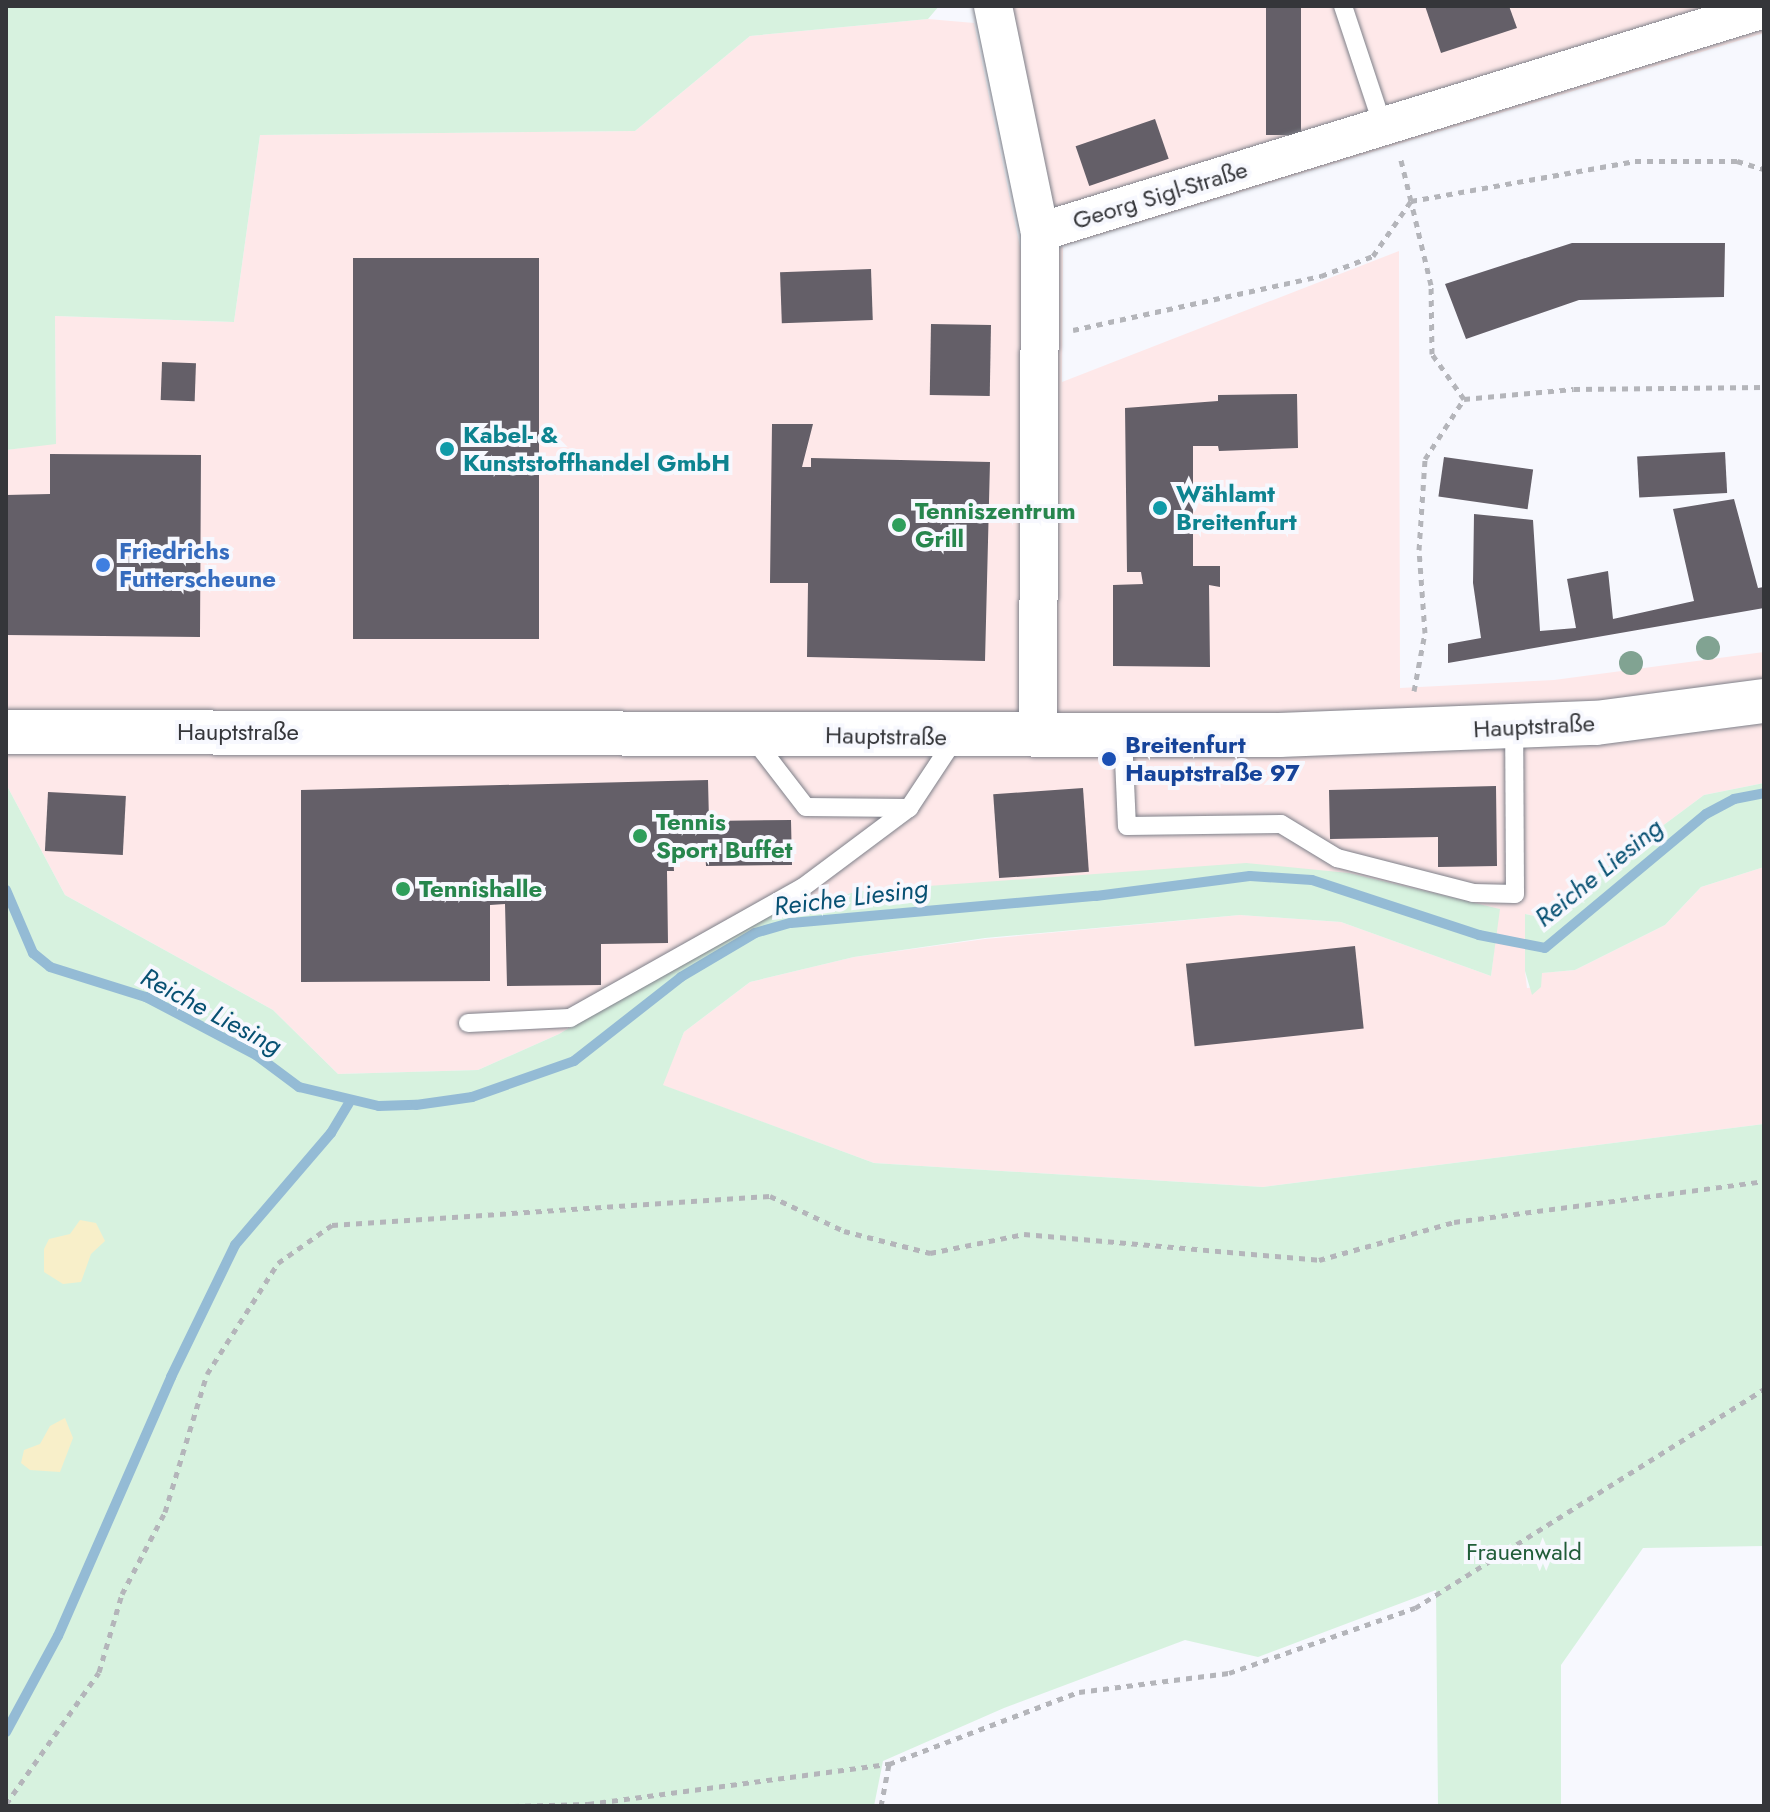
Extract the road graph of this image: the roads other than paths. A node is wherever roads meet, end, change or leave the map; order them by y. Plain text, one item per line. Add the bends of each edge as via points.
1 (993, 6) edge
2 (1343, 6) edge
3 (1764, 9) edge
4 (1387, 125) junction
5 (1040, 232) junction
6 (1764, 701) edge
7 (1514, 727) junction
8 (6, 732) edge
9 (749, 733) junction
10 (1123, 736) junction
11 (956, 737) junction
12 (1038, 738) junction
13 (909, 808) junction
14 (468, 1023) dead end

1 - 5 street
2 - 4 lane
3 - 4 street, Georg Sigl-Straße
4 - 5 street, Georg Sigl-Straße
5 - 12 street, Georg Sigl-Straße
6 - 7 main road, Hauptstraße via 1628,720
7 - 10 main road, Hauptstraße
7 - 10 lane via 1515,894 1473,893 1337,858 1281,824 1127,826
8 - 9 main road, Hauptstraße
9 - 11 main road, Hauptstraße
9 - 13 lane via 806,807
10 - 12 main road, Hauptstraße
11 - 12 main road, Hauptstraße
11 - 13 lane
13 - 14 lane via 802,888 570,1018

